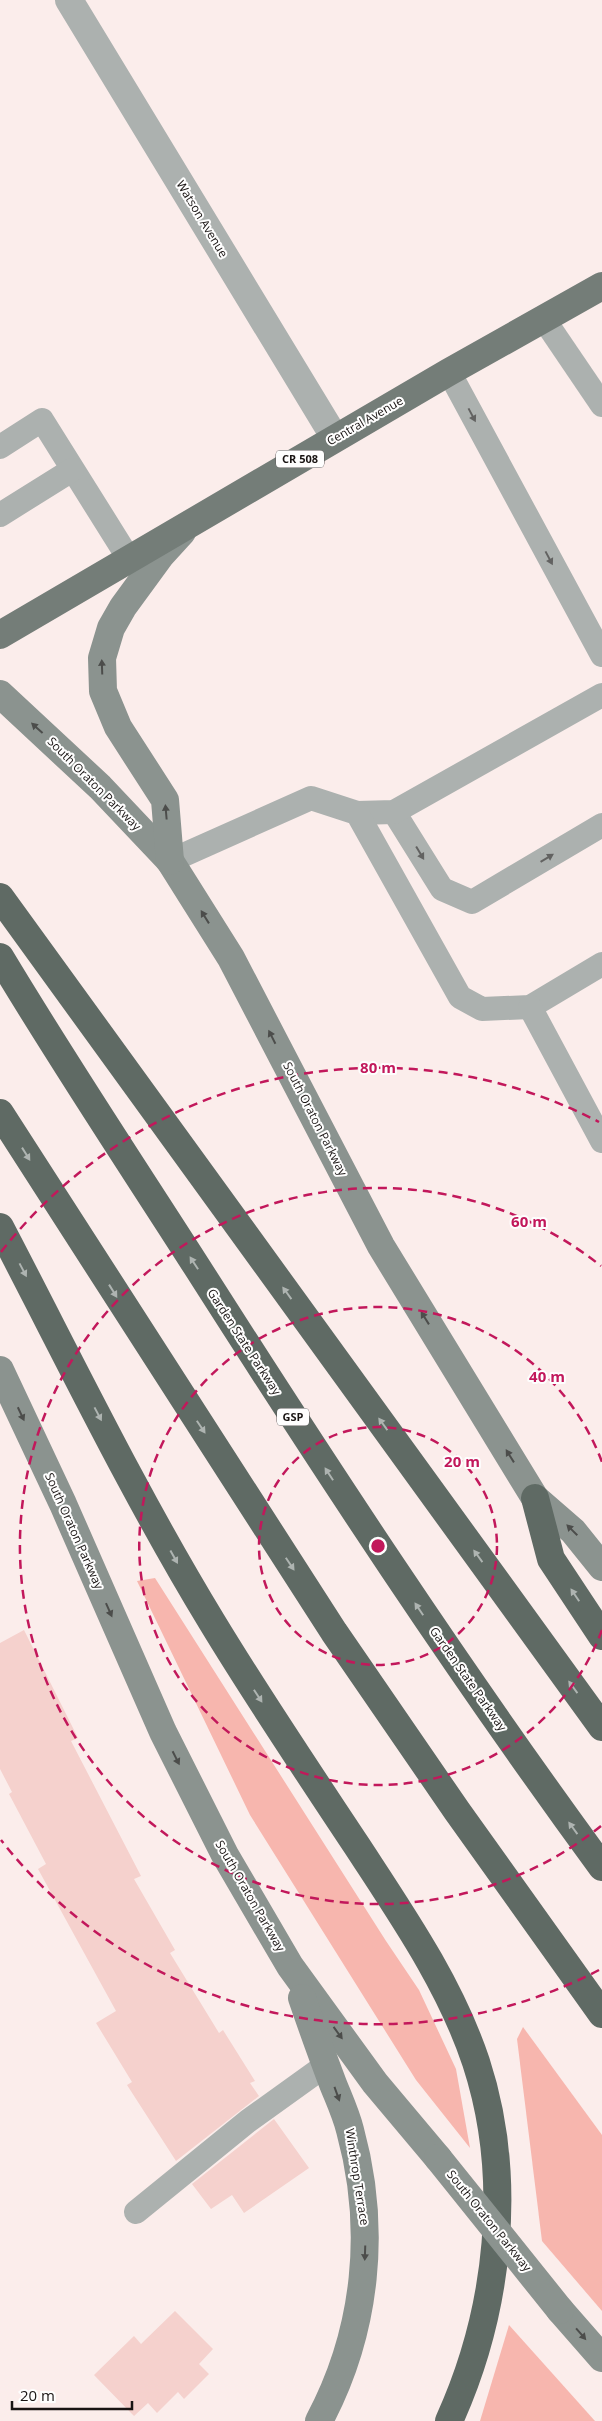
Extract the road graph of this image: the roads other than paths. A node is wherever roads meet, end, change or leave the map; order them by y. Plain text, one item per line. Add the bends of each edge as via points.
1 (69, 0) edge
2 (602, 286) edge
3 (543, 318) junction
4 (449, 372) junction
5 (602, 405) edge
6 (335, 438) junction
7 (0, 447) edge
8 (72, 470) junction
9 (0, 515) edge
10 (190, 524) junction
11 (129, 559) junction
12 (0, 635) edge
13 (602, 655) edge
14 (0, 694) edge
15 (602, 695) edge
16 (394, 812) junction
17 (357, 813) junction
18 (602, 825) edge
19 (170, 861) junction
20 (0, 897) edge
21 (0, 957) edge
22 (602, 964) edge
23 (530, 1007) junction
24 (0, 1113) edge
25 (602, 1141) edge
26 (0, 1227) edge
27 (0, 1370) edge
28 (535, 1498) junction
29 (600, 1562) edge
30 (602, 1636) edge
31 (602, 1727) edge
32 (602, 1867) edge
33 (290, 1966) junction
34 (602, 2014) edge
35 (326, 2066) junction
36 (136, 2212) dead end
37 (602, 2358) edge
38 (319, 2421) edge
39 (449, 2421) edge

1 - 6 street, Watson Avenue
2 - 3 main road, Central Avenue / CR 508
3 - 4 main road, Central Avenue / CR 508
3 - 5 lane
4 - 6 main road, Central Avenue / CR 508
4 -> 13 lane
6 - 10 main road, Central Avenue / CR 508
7 - 8 lane via 42,420
8 - 9 lane
8 - 11 lane
10 - 11 main road, Central Avenue / CR 508
19 -> 10 main road via 164,800 118,727 103,691 102,658 111,628 123,607 160,555
11 - 12 main road, Central Avenue / CR 508
19 -> 14 main road, South Oraton Parkway via 100,786
15 - 16 lane
16 - 17 lane
16 -> 18 lane via 442,889 472,902
17 - 19 lane via 312,798
17 - 23 lane via 460,998 482,1009
28 -> 19 main road, South Oraton Parkway via 381,1246 231,958
31 -> 20 highway
32 -> 21 highway, Garden State Parkway / GSP via 517,1750 348,1502
22 - 23 lane
23 - 25 lane
24 -> 34 highway via 334,1632
26 -> 39 highway via 176,1561 248,1681 396,1906 437,1973 465,2031 486,2098 497,2172 498,2210 493,2265 483,2319 468,2373
27 -> 33 main road, South Oraton Parkway via 163,1732 225,1855
29 -> 28 main road, South Oraton Parkway via 574,1530
30 -> 28 highway via 551,1559
33 - 35 main road, Winthrop Terrace
33 -> 37 main road, South Oraton Parkway, bridge via 375,2083
35 - 36 lane via 248,2121
35 -> 38 main road, Winthrop Terrace via 350,2130 366,2240 365,2272 354,2332

